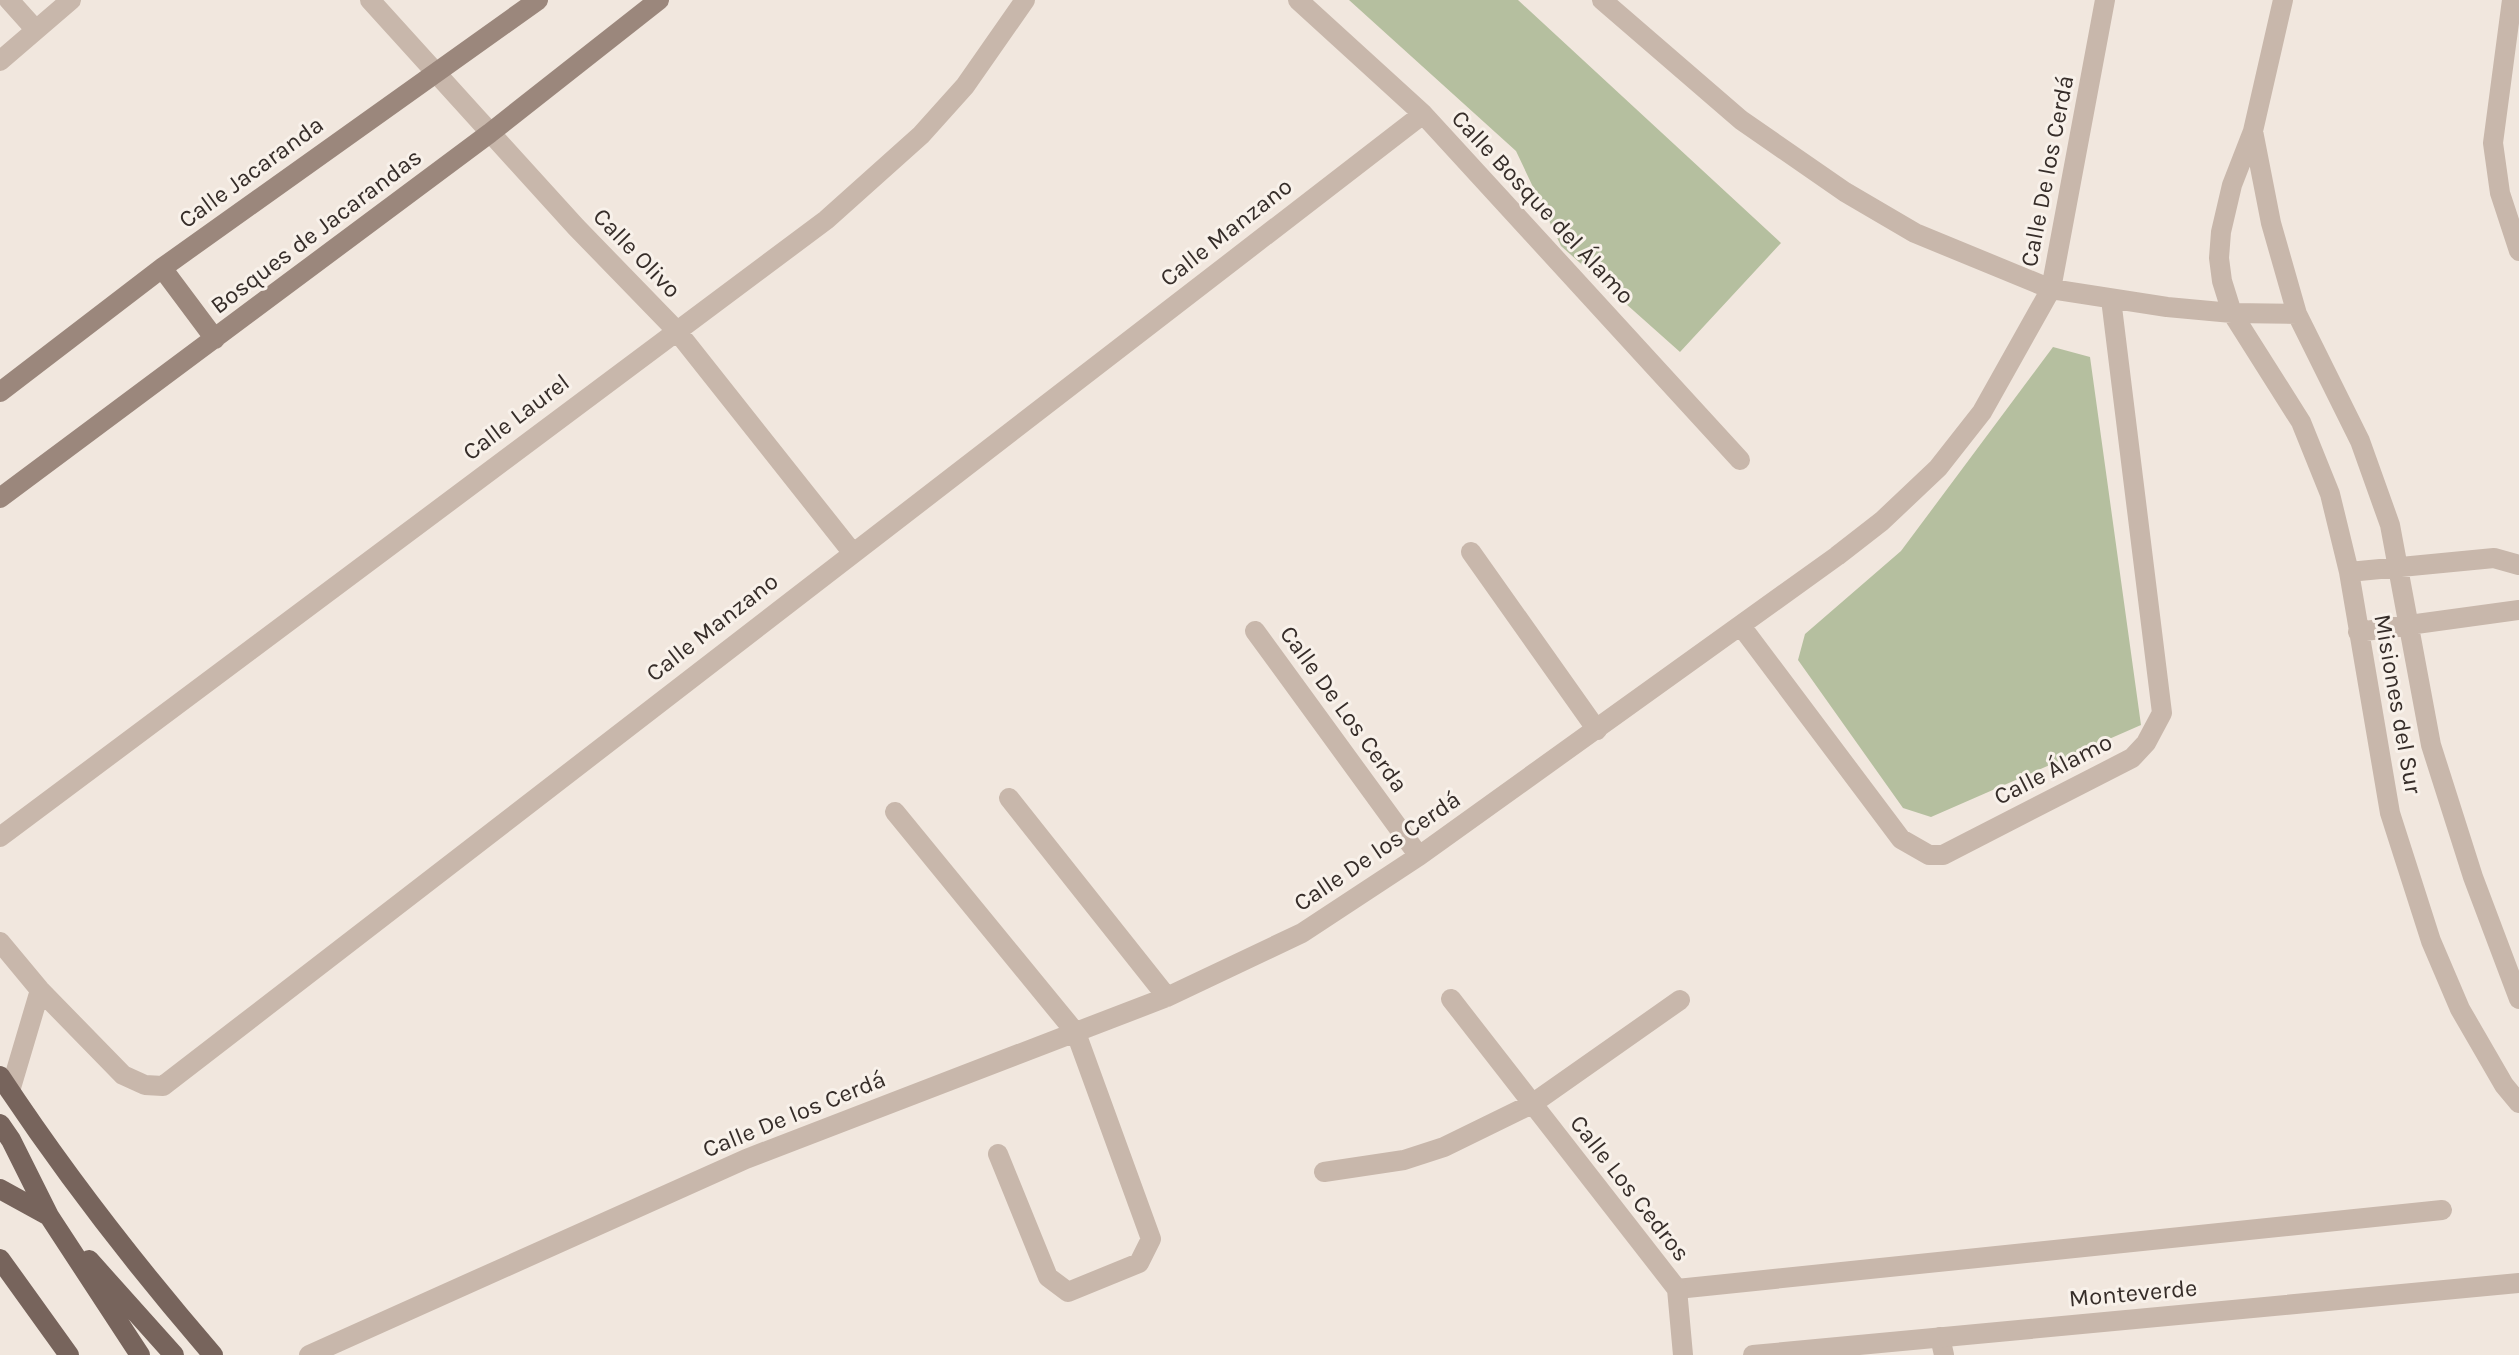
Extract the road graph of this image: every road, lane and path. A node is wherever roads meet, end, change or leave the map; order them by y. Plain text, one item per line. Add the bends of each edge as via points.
1 (9, 0) edge
2 (71, 0) edge
3 (370, 0) edge
4 (538, 0) edge
5 (659, 0) edge
6 (1025, 0) edge
7 (1298, 0) edge
8 (1602, 0) edge
9 (2105, 0) edge
10 (2283, 0) edge
11 (2512, 0) edge
12 (35, 29) junction
13 (0, 61) edge
14 (434, 72) junction
15 (1423, 114) junction
16 (2253, 131) junction
17 (490, 133) junction
18 (2515, 225) edge
19 (2519, 251) edge
20 (162, 268) junction
21 (2051, 289) junction
22 (2111, 299) junction
23 (2232, 313) junction
24 (2297, 314) junction
25 (676, 330) junction
26 (215, 339) junction
27 (0, 392) edge
28 (1740, 460) dead end
29 (0, 498) edge
30 (852, 552) junction
31 (1471, 552) dead end
32 (2519, 565) edge
33 (2398, 568) junction
34 (2349, 572) junction
35 (2519, 610) edge
36 (1741, 626) junction
37 (2410, 626) junction
38 (1255, 631) dead end
39 (2358, 632) junction
40 (1597, 730) junction
41 (1009, 798) dead end
42 (895, 812) dead end
43 (0, 837) edge
44 (1419, 856) junction
45 (0, 942) edge
46 (40, 990) junction
47 (1167, 997) junction
48 (1451, 999) dead end
49 (2519, 999) edge
50 (1680, 1000) dead end
51 (1076, 1033) junction
52 (5, 1084) edge
53 (2519, 1103) edge
54 (1532, 1104) junction
55 (0, 1124) edge
56 (998, 1154) dead end
57 (1324, 1172) dead end
58 (0, 1189) edge
59 (2442, 1210) dead end
60 (49, 1216) junction
61 (0, 1259) edge
62 (2519, 1283) edge
63 (1677, 1289) junction
64 (1942, 1346) edge
65 (69, 1355) edge
66 (140, 1355) edge
67 (174, 1355) edge
68 (213, 1355) edge
69 (309, 1355) edge
70 (1683, 1355) edge
71 (1753, 1355) edge

1 - 12 street
2 - 12 street
3 - 14 street, Calle Olivo
4 - 14 street, Calle Jacaranda
5 - 17 street, Bosques de Jacarandas
6 - 25 street, Calle Laurel via 965,86 921,135 826,220
7 - 15 street, Calle Bosque del Álamo
8 - 21 street via 1741,120 1845,192 1915,233
9 - 21 street, Calle De los Cerdá
10 - 16 street, Misiones del Sur
11 - 18 street via 2493,143 2500,193
12 - 13 street
14 - 17 street, Calle Olivo
14 - 20 street, Calle Jacaranda
15 - 28 street, Calle Bosque del Álamo
15 - 30 street, Calle Manzano
16 - 23 street, Misiones del Sur via 2221,232 2222,281
16 - 24 street, Misiones del Sur via 2271,223
17 - 25 street, Calle Olivo
17 - 26 street, Bosques de Jacarandas
18 - 19 street
20 - 26 street
20 - 27 street, Calle Jacaranda
21 - 22 street
21 - 36 street, Calle De los Cerdá via 1982,412 1938,468 1882,521
22 - 23 street
22 - 36 street, Calle Álamo via 2162,713 2132,758 1943,855 1929,855 1901,839
23 - 24 street
23 - 34 street, Misiones del Sur via 2301,422 2330,494
24 - 33 street, Misiones del Sur via 2360,441 2390,525
25 - 30 street, Calle Olivo
25 - 43 street, Calle Laurel
26 - 29 street, Bosques de Jacarandas
30 - 46 street, Calle Manzano via 163,1086 123,1075
31 - 40 street
32 - 33 street via 2494,558
33 - 34 street
33 - 37 street, Misiones del Sur
34 - 39 street, Misiones del Sur
35 - 37 street
36 - 40 street, Calle De los Cerdá
37 - 39 street
37 - 49 street, Misiones del Sur via 2431,745
38 - 44 street, Calle De Los Cerda
39 - 53 street, Misiones del Sur via 2390,813 2431,941 2460,1009
40 - 44 street, Calle De los Cerdá
41 - 47 street
42 - 51 street
44 - 47 street, Calle De los Cerdá via 1302,933
45 - 46 street, Calle Manzano
46 - 52 street
47 - 51 street, Calle De los Cerdá
48 - 54 street
50 - 54 street, Calle Los Cedros
51 - 56 street via 1151,1239 1139,1263 1068,1292 1048,1277
51 - 69 street, Calle De los Cerdá via 746,1159
52 - 68 main road via 158,1290
54 - 57 street, Calle Los Cedros via 1444,1147 1404,1160
54 - 63 street, Calle Los Cedros
55 - 60 main road
58 - 60 main road
59 - 63 street
60 - 66 main road
60 - 67 main road
61 - 65 main road
62 - 64 street, Monteverde
63 - 70 street, Calle Los Cedros
64 - 71 street, Monteverde

